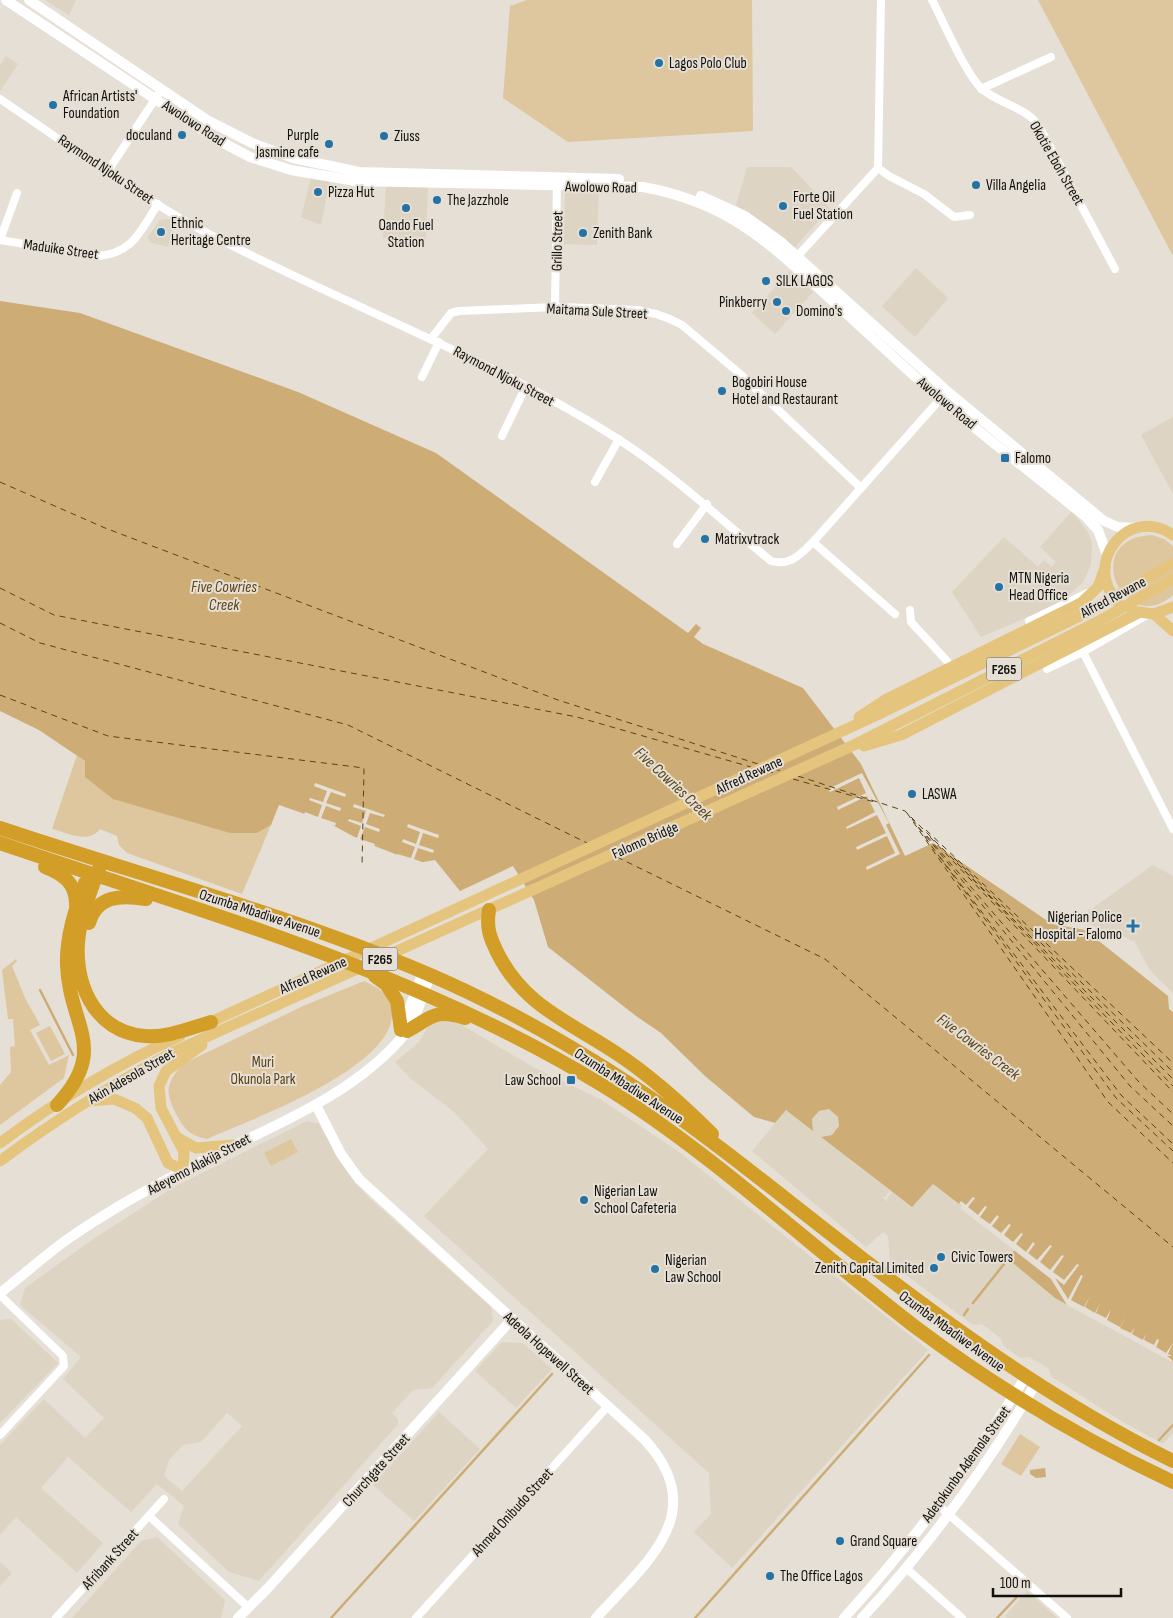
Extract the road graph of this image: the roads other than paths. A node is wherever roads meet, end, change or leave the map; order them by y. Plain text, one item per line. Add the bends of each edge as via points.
1 (6, 0) edge
2 (29, 0) edge
3 (881, 0) edge
4 (932, 0) edge
5 (1051, 57) dead end
6 (981, 89) junction
7 (158, 94) junction
8 (0, 99) edge
9 (878, 168) junction
10 (108, 171) junction
11 (557, 181) junction
12 (17, 193) dead end
13 (158, 204) junction
14 (970, 215) dead end
15 (0, 240) edge
16 (794, 260) junction
17 (1115, 269) dead end
18 (555, 307) junction
19 (431, 339) junction
20 (439, 342) junction
21 (422, 377) dead end
22 (526, 386) junction
23 (943, 395) junction
24 (502, 436) dead end
25 (619, 440) junction
26 (595, 482) dead end
27 (861, 488) junction
28 (706, 504) junction
29 (1156, 527) junction
30 (1136, 528) junction
31 (1173, 528) edge
32 (1173, 535) edge
33 (814, 542) junction
34 (676, 544) dead end
35 (1107, 555) junction
36 (1173, 564) edge
37 (1105, 568) junction
38 (1173, 580) edge
39 (1098, 587) junction
40 (1173, 607) edge
41 (910, 610) dead end
42 (895, 614) dead end
43 (1147, 614) junction
44 (1029, 621) dead end
45 (1173, 631) edge
46 (1083, 652) junction
47 (947, 661) dead end
48 (1047, 669) dead end
49 (827, 739) junction
50 (833, 755) junction
51 (0, 828) edge
52 (1173, 829) edge
53 (0, 843) edge
54 (0, 848) edge
55 (97, 860) junction
56 (92, 874) junction
57 (174, 902) junction
58 (76, 907) junction
59 (488, 910) junction
60 (79, 948) junction
61 (360, 965) junction
62 (427, 974) junction
63 (420, 990) junction
64 (265, 997) joint
65 (272, 1008) joint
66 (211, 1022) junction
67 (494, 1026) junction
68 (226, 1028) junction
69 (402, 1034) junction
70 (87, 1101) junction
71 (57, 1105) junction
72 (316, 1105) junction
73 (176, 1136) junction
74 (0, 1143) edge
75 (233, 1145) junction
76 (0, 1161) edge
77 (749, 1169) junction
78 (184, 1170) junction
79 (0, 1294) edge
80 (512, 1319) junction
81 (1031, 1379) junction
82 (1019, 1399) junction
83 (608, 1406) junction
84 (0, 1435) edge
85 (1173, 1460) edge
86 (1173, 1482) edge
87 (164, 1499) dead end
88 (938, 1505) junction
89 (948, 1513) junction
90 (148, 1516) junction
91 (906, 1568) junction
92 (248, 1608) junction
93 (865, 1617) edge
94 (56, 1618) edge
95 (238, 1618) edge
96 (416, 1618) edge
97 (596, 1618) edge
98 (844, 1618) edge
99 (962, 1618) edge
100 (1067, 1618) edge

1 - 7 main road, Awolowo Road
2 - 7 main road, Awolowo Road
3 - 9 street
4 - 6 street, Okotie Eboh Street
5 - 6 street
6 - 17 street, Okotie Eboh Street via 1035,120
7 - 10 street
7 - 11 main road, Awolowo Road via 252,143 336,169
8 - 10 street, Raymond Njoku Street
9 - 14 street via 924,194 954,217
9 - 16 street
10 - 13 street, Raymond Njoku Street
11 - 16 main road, Awolowo Road via 628,179 697,194 745,216
11 - 18 street, Grillo Street
12 - 15 street
13 - 15 street, Maduike Street via 130,246 110,256
13 - 19 street, Raymond Njoku Street via 275,267
16 - 23 main road, Awolowo Road
18 - 19 street, Maitama Sule Street via 451,313
18 - 27 street, Maitama Sule Street via 637,310 682,325 780,410
19 - 20 street, Raymond Njoku Street
20 - 21 street
20 - 22 street, Raymond Njoku Street
22 - 24 street
22 - 25 street, Raymond Njoku Street
23 - 27 street, Raymond Njoku Street
23 - 30 main road, Awolowo Road via 1104,520 1118,527
23 - 35 main road, Awolowo Road via 1092,522
25 - 26 street
25 - 28 street, Raymond Njoku Street
27 - 33 street, Raymond Njoku Street
28 - 33 street, Raymond Njoku Street via 771,560 784,563 793,560
28 - 34 street
29 - 30 main road
29 - 31 main road
29 - 32 main road
30 - 35 main road via 1114,543
33 - 42 street
35 - 37 main road
36 - 49 main road, Alfred Rewane / F265 via 1090,611
37 - 39 main road
37 - 43 main road via 1110,592 1127,609
38 - 50 main road, Falomo Bridge / F265 via 1098,622
39 - 44 street
39 - 49 main road via 1081,603 885,700
40 - 43 main road
41 - 47 street via 911,622
43 - 45 main road
43 - 46 street
43 - 50 main road via 1097,634 901,735
46 - 48 street
46 - 52 street
49 - 64 main road, Alfred Rewane / F265
50 - 59 main road, Falomo Bridge / F265
51 - 55 highway, Ozumba Mbadiwe Avenue
53 - 56 highway, Ozumba Mbadiwe Avenue
54 - 58 highway via 64,876 73,886
55 - 56 highway
55 - 62 highway, Ozumba Mbadiwe Avenue via 339,938
56 - 57 highway, Ozumba Mbadiwe Avenue
56 - 58 highway
56 - 60 highway via 80,927
57 - 60 highway via 124,896 106,900 92,913
57 - 61 highway, Ozumba Mbadiwe Avenue
58 - 71 highway via 66,967 84,1040 84,1060 74,1086
59 - 65 main road, Falomo Bridge / F265
59 - 77 highway via 487,929 518,986 543,1008 654,1081
60 - 66 highway via 79,973 85,994 98,1012 119,1029 146,1036
61 - 63 highway, Ozumba Mbadiwe Avenue
61 - 69 highway via 392,992 397,1001
62 - 63 main road, Adeyemo Alakija Street
62 - 77 highway, Ozumba Mbadiwe Avenue via 579,1052 665,1108
63 - 67 highway, Ozumba Mbadiwe Avenue
63 - 69 main road, Adeyemo Alakija Street
64 - 66 main road, Akin Adesola Street / F265
65 - 68 main road, Akin Adesola Street / F265
66 - 71 main road, Akin Adesola Street / F265 via 156,1047
67 - 69 highway via 458,1015 439,1014 424,1019
67 - 82 highway, Ozumba Mbadiwe Avenue via 604,1086 649,1117 922,1332
68 - 70 main road, Akin Adesola Street / F265 via 165,1056
68 - 73 main road via 175,1063 162,1078 161,1108
69 - 72 main road, Adeyemo Alakija Street via 380,1060
70 - 76 main road, Akin Adesola Street
70 - 78 main road via 114,1100 135,1108 147,1118 168,1163
71 - 74 main road, Akin Adesola Street
72 - 75 main road, Adeyemo Alakija Street
72 - 80 main road, Adeola Hopewell Street via 341,1154 359,1179
73 - 75 main road via 196,1148
73 - 78 main road via 184,1152
75 - 78 main road, Adeyemo Alakija Street
77 - 81 highway, Ozumba Mbadiwe Avenue via 843,1244
78 - 79 main road, Adeyemo Alakija Street via 64,1242
79 - 84 street via 63,1356 64,1366
80 - 83 main road, Adeola Hopewell Street
80 - 92 main road, Churchgate Street
81 - 82 main road, Adetokunbo Ademola Street
81 - 85 highway, Ozumba Mbadiwe Avenue via 1115,1431
82 - 86 highway, Ozumba Mbadiwe Avenue
82 - 88 main road, Adetokunbo Ademola Street
82 - 89 main road, Adetokunbo Ademola Street
83 - 96 street, Ahmed Onibudo Street
83 - 97 main road, Adeola Hopewell Street via 644,1439 661,1460 674,1488 673,1513 667,1532 655,1552
87 - 90 street, Afribank Street
88 - 89 street
88 - 98 main road, Adetokunbo Ademola Street
89 - 91 main road, Adetokunbo Ademola Street
89 - 100 street
90 - 92 street
90 - 94 street, Afribank Street
91 - 93 main road, Adetokunbo Ademola Street
91 - 99 street
92 - 95 main road, Churchgate Street

